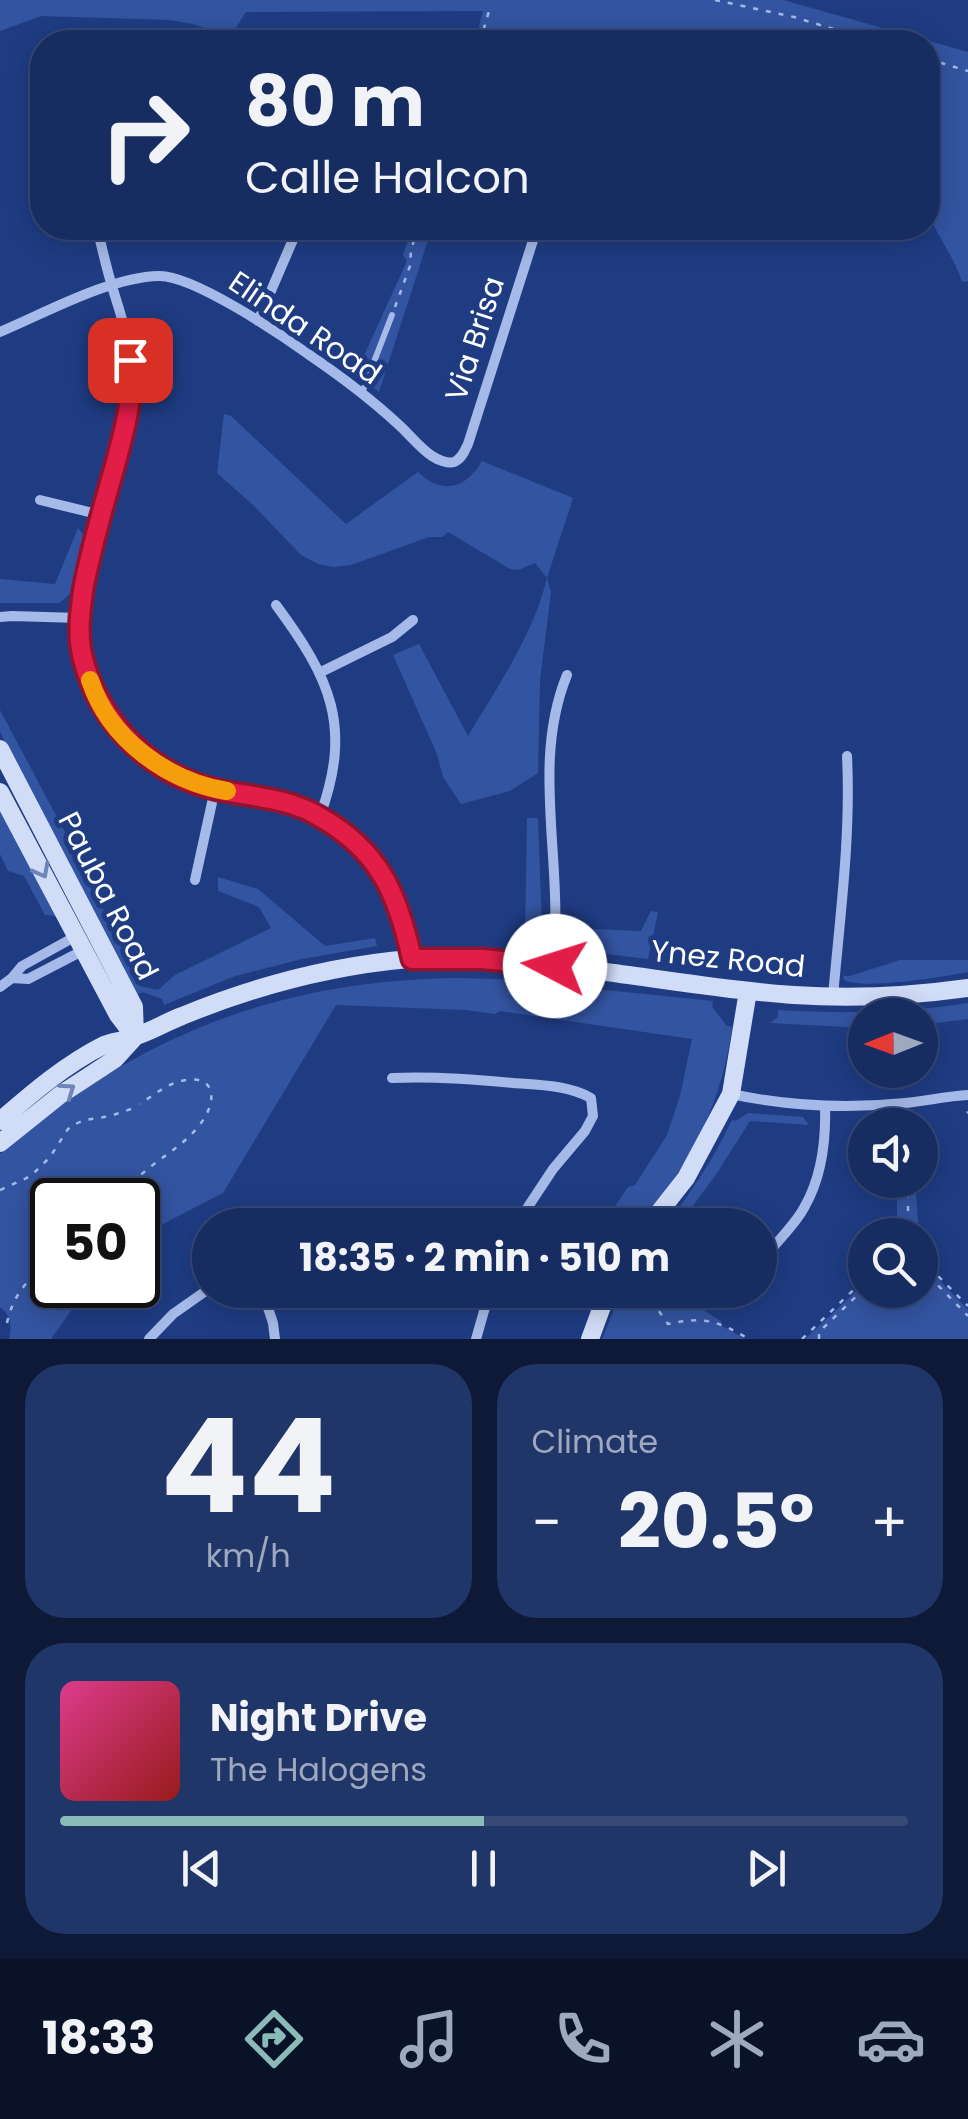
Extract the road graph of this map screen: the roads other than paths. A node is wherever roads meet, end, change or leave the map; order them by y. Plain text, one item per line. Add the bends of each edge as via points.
1 (100, 240) edge
2 (293, 240) edge
3 (533, 240) edge
4 (112, 285) junction
5 (392, 315) road end
6 (258, 321) junction
7 (0, 332) edge
8 (361, 394) junction
9 (454, 462) joint
10 (40, 500) dead end
11 (102, 515) junction
12 (276, 605) dead end
13 (0, 618) edge
14 (79, 618) junction
15 (413, 620) dead end
16 (321, 672) junction
17 (567, 674) dead end
18 (0, 749) edge
19 (847, 756) dead end
20 (215, 789) junction
21 (0, 792) edge
22 (320, 816) junction
23 (194, 880) dead end
24 (88, 939) junction
25 (412, 959) junction
26 (555, 966) junction
27 (0, 987) edge
28 (968, 988) edge
29 (748, 991) junction
30 (833, 996) junction
31 (135, 1037) junction
32 (392, 1078) dead end
33 (731, 1094) junction
34 (968, 1095) edge
35 (825, 1106) junction
36 (0, 1121) edge
37 (0, 1142) edge
38 (528, 1208) edge
39 (662, 1208) edge
40 (777, 1241) edge
41 (192, 1301) edge
42 (269, 1308) edge
43 (485, 1308) edge
44 (601, 1308) edge
45 (149, 1339) edge
46 (275, 1339) edge
47 (476, 1339) edge
48 (590, 1339) edge

1 - 4 street
2 - 6 street
3 - 9 street, Via Brisa via 468,444
4 - 6 street, Elinda Road via 162,275
4 - 7 street, Elinda Road
4 - 11 street via 133,384
5 - 8 lane
6 - 8 street, Elinda Road
8 - 9 street, Elinda Road via 430,456
10 - 11 street
11 - 14 street
12 - 16 street
13 - 14 street
14 - 20 street via 82,656 109,719 129,743 180,777
15 - 16 street
16 - 22 street via 336,743
17 - 26 street via 549,744
18 - 24 main road, Pauba Road
19 - 30 street via 846,861
20 - 22 street via 283,801
20 - 23 street
21 -> 24 main road, Pauba Road
22 - 25 street via 376,864 396,898
24 - 27 street via 22,966
24 - 31 main road, Pauba Road via 134,1007
25 - 26 main road, Ynez Road
25 - 31 main road, Ynez Road via 285,980
26 - 29 main road, Ynez Road
28 - 30 main road, Ynez Road
29 - 30 main road, Ynez Road
29 - 33 main road
31 - 36 main road, Ynez Road via 107,1044 66,1069
37 -> 31 main road, Ynez Road via 115,1059
32 - 38 street via 536,1085 592,1098 585,1131
33 - 35 street
33 - 39 main road
34 - 35 street
35 - 40 street via 815,1183
41 - 45 street
42 - 46 street
43 - 47 street
44 - 48 main road

